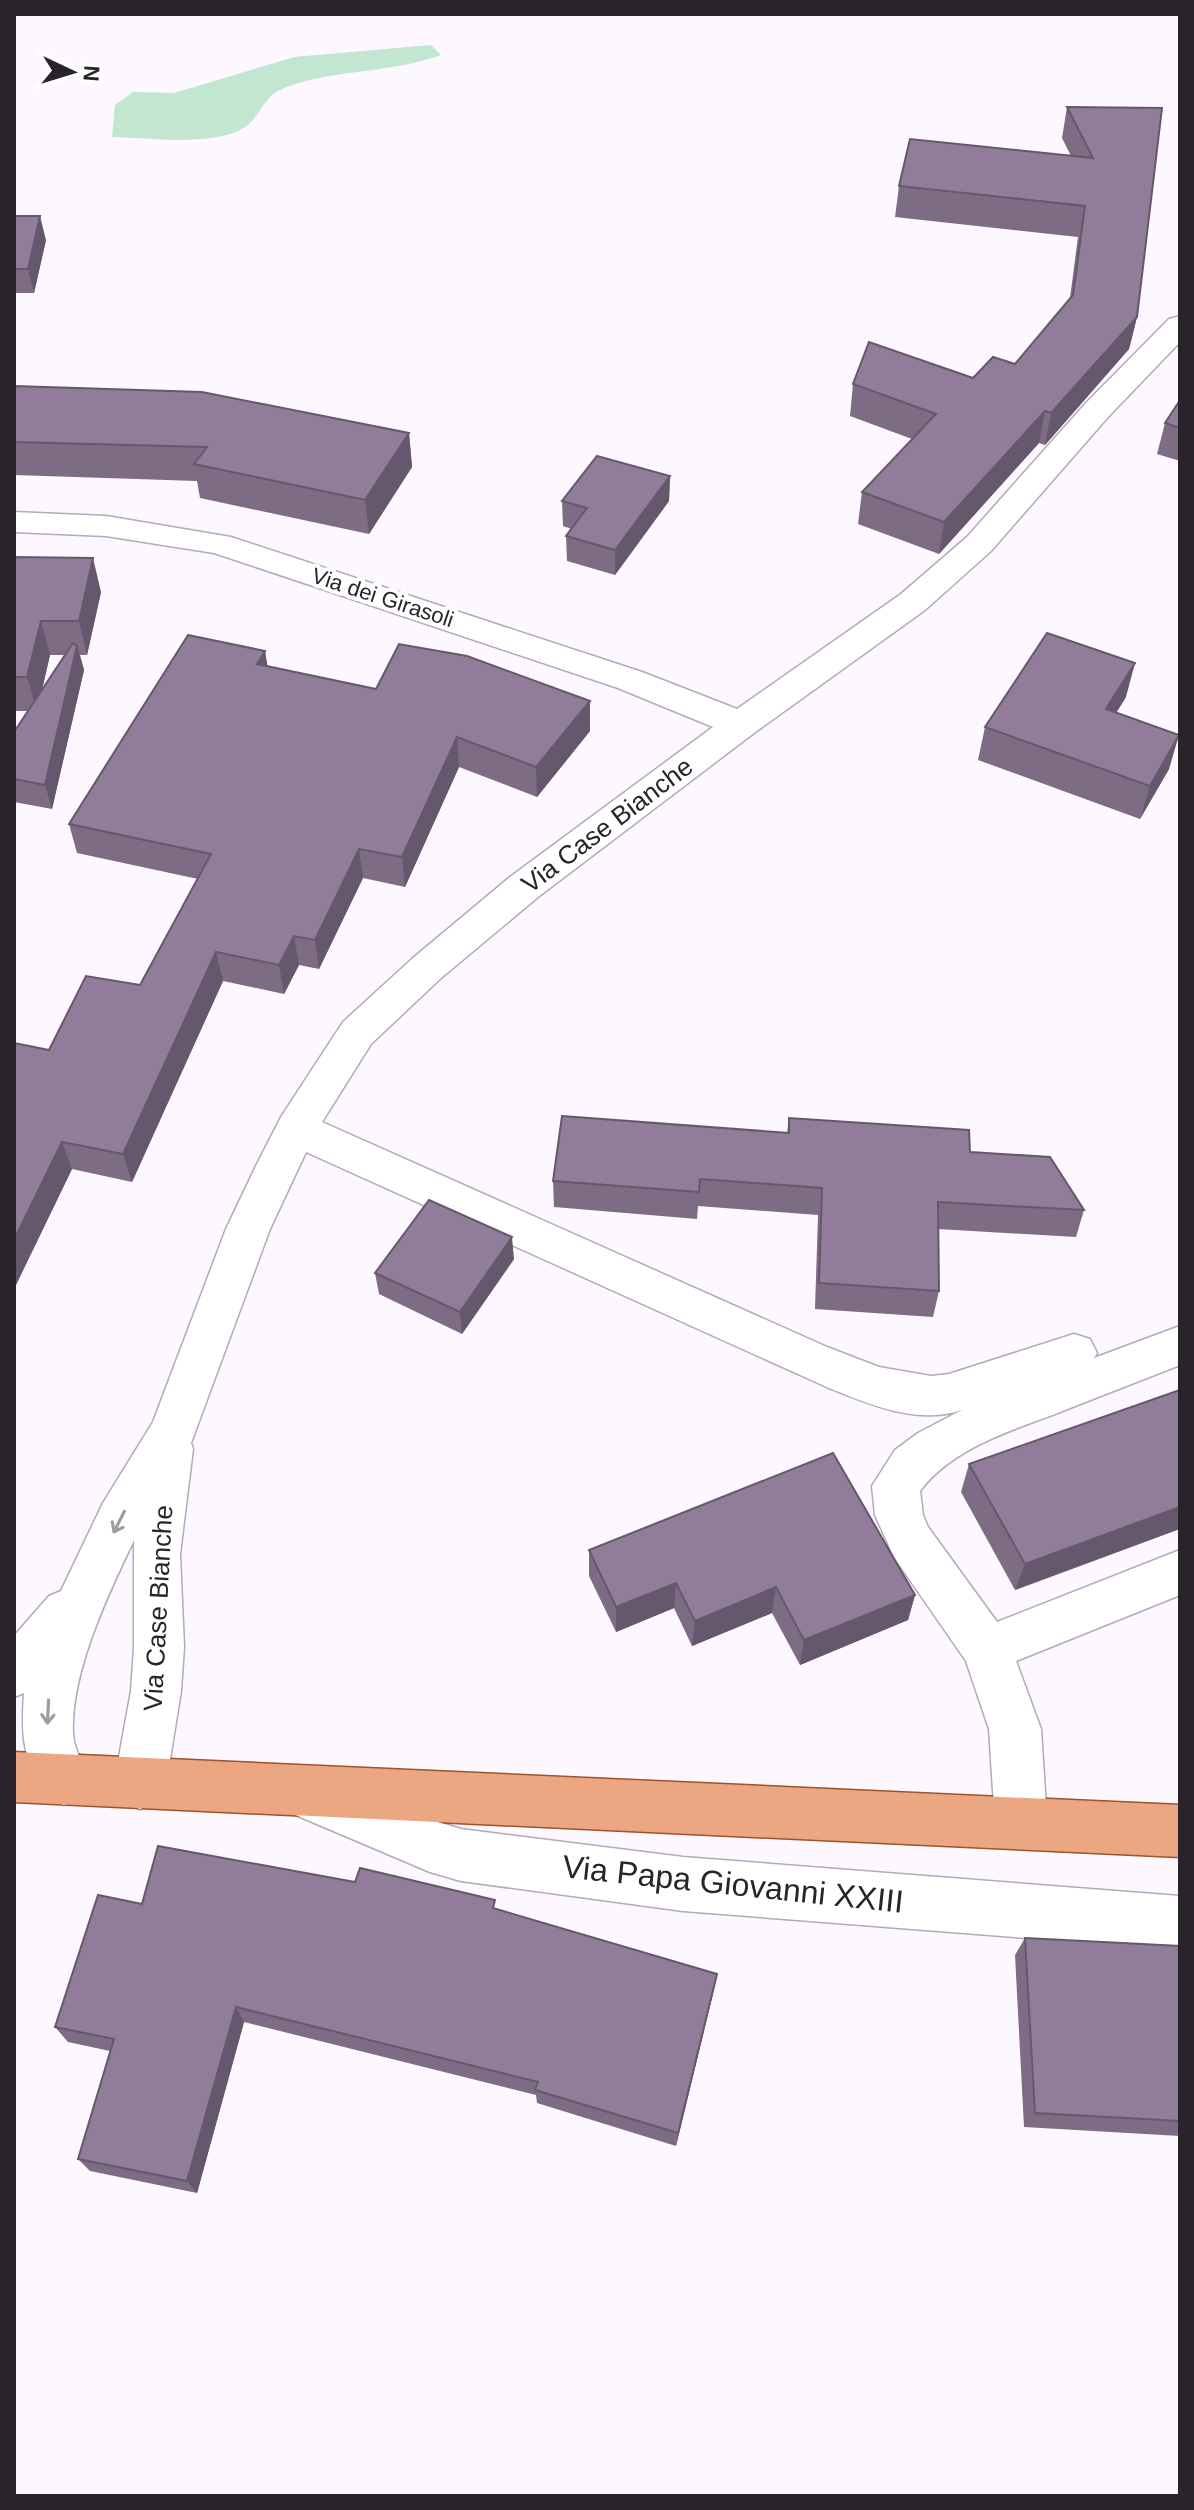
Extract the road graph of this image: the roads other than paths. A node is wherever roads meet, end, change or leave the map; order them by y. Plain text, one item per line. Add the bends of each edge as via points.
1 (1175, 335) edge
2 (14, 522) edge
3 (741, 724) junction
4 (296, 1129) junction
5 (1180, 1345) edge
6 (1074, 1353) dead end
7 (173, 1431) junction
8 (1180, 1572) edge
9 (88, 1585) junction
10 (987, 1649) junction
11 (14, 1673) edge
12 (14, 1777) edge
13 (64, 1780) junction
14 (140, 1784) junction
15 (298, 1791) junction
16 (1021, 1822) junction
17 (1180, 1831) edge
18 (1180, 1923) edge

1 - 3 street, Via Case Bianche via 979,544 896,616
2 - 3 street, Via dei Girasoli via 106,526 219,544 630,680
3 - 4 street, Via Case Bianche via 524,887 427,968 357,1033
4 - 6 street via 797,1355 886,1389 930,1397 949,1394
4 - 7 street, Via Case Bianche via 248,1229
5 - 10 street via 970,1427 912,1465 896,1486 899,1515 911,1542
7 -> 9 street, Via Case Bianche via 120,1518
7 - 14 street, Via Case Bianche via 156,1554 156,1691
8 - 10 street
9 - 11 street, Via Case Bianche
9 -> 13 street, Via Case Bianche via 49,1692 47,1736
10 - 16 street via 1015,1729
12 - 13 main road, Via Papa Giovanni XXIII
13 - 14 main road, Via Papa Giovanni XXIII
14 - 15 main road, Via Papa Giovanni XXIII
15 - 16 main road, Via Papa Giovanni XXIII
15 - 18 street, Via Papa Giovanni XXIII via 461,1855 683,1884
16 - 17 main road, Via Papa Giovanni XXIII

